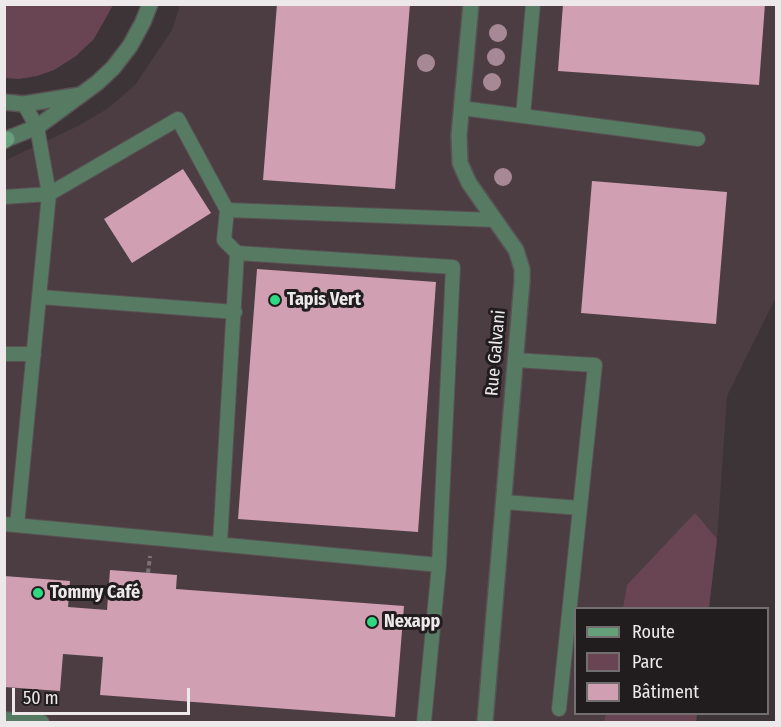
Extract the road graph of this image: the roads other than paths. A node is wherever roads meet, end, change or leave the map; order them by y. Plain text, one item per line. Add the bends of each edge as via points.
1 (150, 4) edge
2 (471, 4) edge
3 (533, 4) edge
4 (83, 95) junction
5 (4, 102) edge
6 (24, 104) junction
7 (461, 108) junction
8 (523, 116) junction
9 (37, 127) junction
10 (698, 139) dead end
11 (5, 140) edge
12 (49, 194) junction
13 (4, 197) edge
14 (227, 210) junction
15 (495, 220) junction
16 (237, 253) junction
17 (40, 297) junction
18 (235, 312) junction
19 (4, 354) edge
20 (34, 354) junction
21 (515, 360) junction
22 (504, 502) junction
23 (580, 508) junction
24 (11, 524) edge
25 (220, 543) junction
26 (439, 564) junction
27 (559, 709) dead end
28 (4, 719) edge
29 (42, 723) edge
30 (424, 723) edge
31 (485, 723) edge

1 - 4 street via 130,46
2 - 7 street, Rue Galvani
3 - 8 lane
4 - 6 street
4 - 9 street
5 - 6 street
6 - 9 lane
7 - 8 lane
7 - 15 street, Rue Galvani via 460,163
8 - 10 lane
9 - 11 street
9 - 12 lane
12 - 13 lane
12 - 14 lane via 178,119
12 - 17 lane
14 - 15 lane
14 - 16 lane via 224,240
15 - 21 street, Rue Galvani via 516,249 522,269
16 - 18 lane
16 - 26 lane via 453,267
17 - 18 lane
17 - 20 lane
18 - 25 lane
19 - 20 lane
20 - 24 lane
21 - 22 street, Rue Galvani
21 - 23 lane via 595,365
22 - 23 lane
22 - 31 street, Rue Galvani
23 - 27 lane
24 - 25 lane
25 - 26 lane
26 - 30 lane
28 - 29 lane

